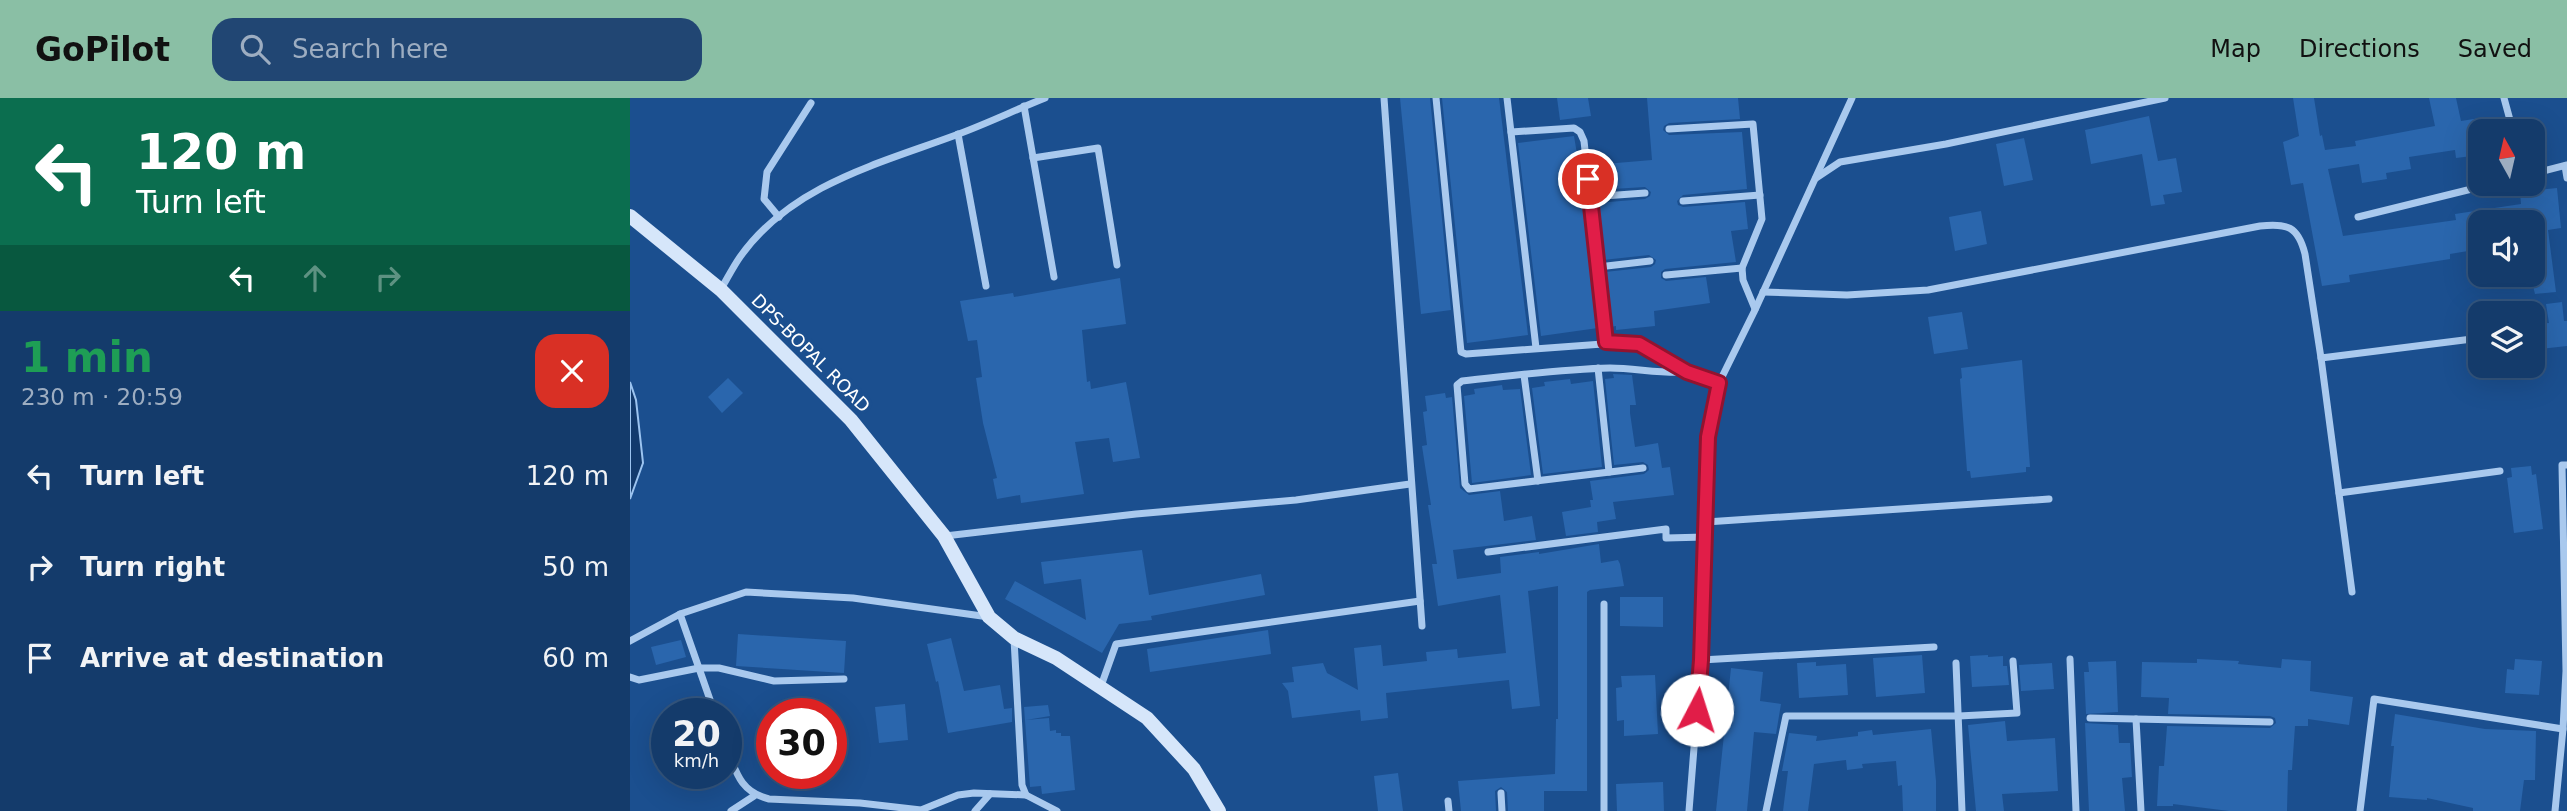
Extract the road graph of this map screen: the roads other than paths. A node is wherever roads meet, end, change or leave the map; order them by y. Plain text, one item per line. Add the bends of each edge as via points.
1 (1045, 98) edge
2 (1384, 98) edge
3 (1436, 98) edge
4 (1507, 98) edge
5 (1852, 98) edge
6 (2165, 98) edge
7 (2504, 98) edge
8 (811, 103) dead end
9 (1024, 106) junction
10 (2510, 119) edge
11 (1669, 129) dead end
12 (1511, 132) junction
13 (958, 134) junction
14 (1033, 158) junction
15 (2566, 165) edge
16 (2545, 171) edge
17 (1815, 178) junction
18 (2567, 178) edge
19 (2468, 190) edge
20 (1645, 193) dead end
21 (1760, 195) junction
22 (1590, 197) junction
23 (1683, 201) dead end
24 (630, 216) edge
25 (779, 216) junction
26 (2358, 217) dead end
27 (1650, 261) dead end
28 (1117, 265) dead end
29 (1598, 267) junction
30 (1742, 268) junction
31 (1666, 275) dead end
32 (1054, 278) dead end
33 (986, 286) dead end
34 (721, 290) junction
35 (1763, 292) junction
36 (1755, 309) junction
37 (2468, 340) edge
38 (1606, 342) junction
39 (1536, 348) junction
40 (2321, 358) junction
41 (1598, 368) junction
42 (1687, 372) junction
43 (1524, 375) junction
44 (1719, 383) junction
45 (2567, 465) edge
46 (1643, 468) dead end
47 (2500, 471) dead end
48 (1609, 472) junction
49 (1538, 481) junction
50 (1410, 484) junction
51 (2339, 493) junction
52 (2049, 499) dead end
53 (1706, 522) junction
54 (944, 537) junction
55 (1705, 537) junction
56 (1488, 552) dead end
57 (2352, 592) dead end
58 (1420, 601) junction
59 (1604, 604) dead end
60 (680, 614) junction
61 (989, 617) junction
62 (1422, 626) dead end
63 (1014, 638) junction
64 (630, 641) edge
65 (1934, 647) dead end
66 (2070, 659) dead end
67 (1701, 660) junction
68 (2013, 661) dead end
69 (1956, 663) dead end
70 (698, 668) junction
71 (2567, 671) edge
72 (630, 677) edge
73 (844, 679) dead end
74 (1101, 686) junction
75 (709, 698) edge
76 (1959, 716) junction
77 (2090, 718) dead end
78 (2136, 719) junction
79 (2270, 722) dead end
80 (2563, 729) junction
81 (742, 782) edge
82 (1501, 793) dead end
83 (990, 794) junction
84 (1026, 795) junction
85 (754, 796) junction
86 (1448, 801) dead end
87 (732, 811) edge
88 (975, 811) edge
89 (1057, 811) edge
90 (1219, 811) edge
91 (1449, 811) edge
92 (1502, 811) edge
93 (1604, 811) edge
94 (1689, 811) edge
95 (1766, 811) edge
96 (1962, 811) edge
97 (2076, 811) edge
98 (2141, 811) edge
99 (2360, 811) edge
100 (2555, 811) edge

1 - 9 street
2 - 50 street
3 - 39 street via 1461,352
4 - 12 street
5 - 17 street
6 - 17 street via 1840,162
7 - 10 street
8 - 25 street via 767,172 764,198
9 - 13 street
9 - 14 street
11 - 21 street via 1752,124
12 - 22 street via 1564,127 1580,132
12 - 39 street
13 - 25 street via 862,167
13 - 33 street
14 - 28 street via 1098,148
14 - 32 street
15 - 16 street
15 - 18 street
17 - 35 street
19 - 26 street
20 - 22 street
21 - 23 street
21 - 30 street via 1762,219
22 - 29 street
24 - 34 street, DPS-BOPAL ROAD
25 - 34 street via 739,257
27 - 29 street
29 - 38 street
30 - 31 street
30 - 36 street
34 - 54 street, DPS-BOPAL ROAD via 851,419
35 - 36 street
35 - 40 street via 1847,295 1928,290 2274,224 2290,227 2301,238
36 - 44 street
37 - 40 street
38 - 39 street
38 - 42 street via 1639,344
40 - 51 street
41 - 42 street
41 - 43 street
41 - 48 street
42 - 44 street
43 - 49 street
43 - 49 street via 1457,385 1465,484 1469,489
44 - 53 street via 1708,437
45 - 71 street via 2562,465
46 - 48 street
47 - 51 street
48 - 49 street
50 - 54 street
50 - 58 street
51 - 57 street
52 - 53 street
53 - 55 street
54 - 61 street, DPS-BOPAL ROAD
55 - 56 street via 1666,538 1666,529
55 - 67 street
58 - 62 street
58 - 74 street via 1115,644
59 - 93 street
60 - 61 street via 746,592 853,598
60 - 64 street
60 - 70 street
61 - 63 street
63 - 74 street
63 - 84 street
65 - 67 street
66 - 97 street
67 - 94 street
68 - 76 street via 2017,713
69 - 76 street
70 - 72 street via 639,680
70 - 73 street via 719,667 774,681
70 - 75 street
71 - 80 street
74 - 90 street via 1147,718 1194,769
76 - 95 street via 1786,716
76 - 96 street
77 - 78 street
78 - 79 street
78 - 98 street
80 - 99 street via 2374,699
80 - 100 street
81 - 85 street
82 - 92 street
83 - 84 street
83 - 85 street via 958,795 921,810
83 - 88 street
84 - 89 street
85 - 87 street
86 - 91 street

